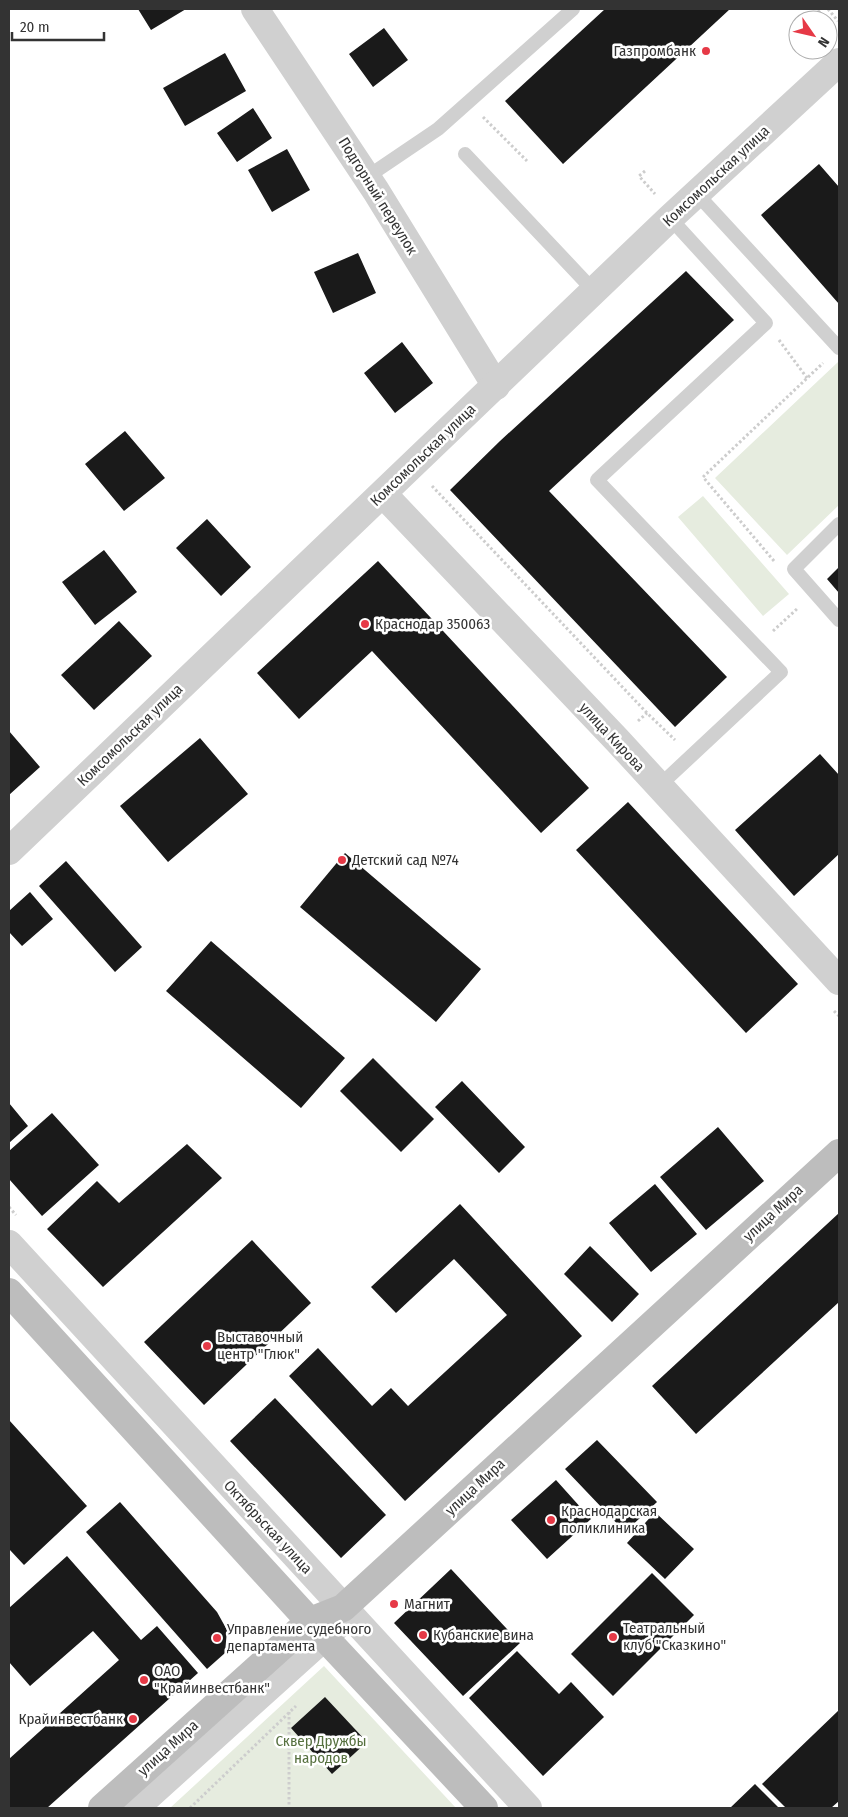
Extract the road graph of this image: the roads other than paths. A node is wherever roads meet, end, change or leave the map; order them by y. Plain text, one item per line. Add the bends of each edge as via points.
1 (256, 9) edge
2 (573, 9) edge
3 (839, 62) edge
4 (464, 154) dead end
5 (366, 177) junction
6 (697, 194) junction
7 (670, 218) junction
8 (594, 291) junction
9 (839, 348) edge
10 (496, 386) junction
11 (383, 494) junction
12 (839, 524) edge
13 (839, 620) edge
14 (658, 787) junction
15 (9, 851) edge
16 (839, 981) edge
17 (839, 1153) edge
18 (9, 1244) edge
19 (9, 1292) edge
20 (346, 1612) junction
21 (317, 1629) junction
22 (102, 1808) edge
23 (135, 1808) edge
24 (484, 1808) edge
25 (528, 1808) edge

1 - 5 street, Подгорный переулок
2 - 5 lane via 438,129
3 - 6 street, Комсомольская улица
4 - 8 lane
5 - 10 street, Подгорный переулок
6 - 7 street, Комсомольская улица
6 - 9 lane
7 - 8 street, Комсомольская улица
7 - 14 lane via 766,323 597,480 781,672
8 - 10 street, Комсомольская улица
10 - 11 street, Комсомольская улица
11 - 14 street, улица Кирова
11 - 15 street, Комсомольская улица
12 - 13 lane via 794,569
14 - 16 street, улица Кирова
17 - 20 main road, улица Мира
18 - 20 street, Октябрьская улица
19 - 21 main road
20 - 21 main road, улица Мира
20 - 25 street, Октябрьская улица
21 - 22 main road, улица Мира
21 - 23 street, улица Мира
21 - 24 main road

